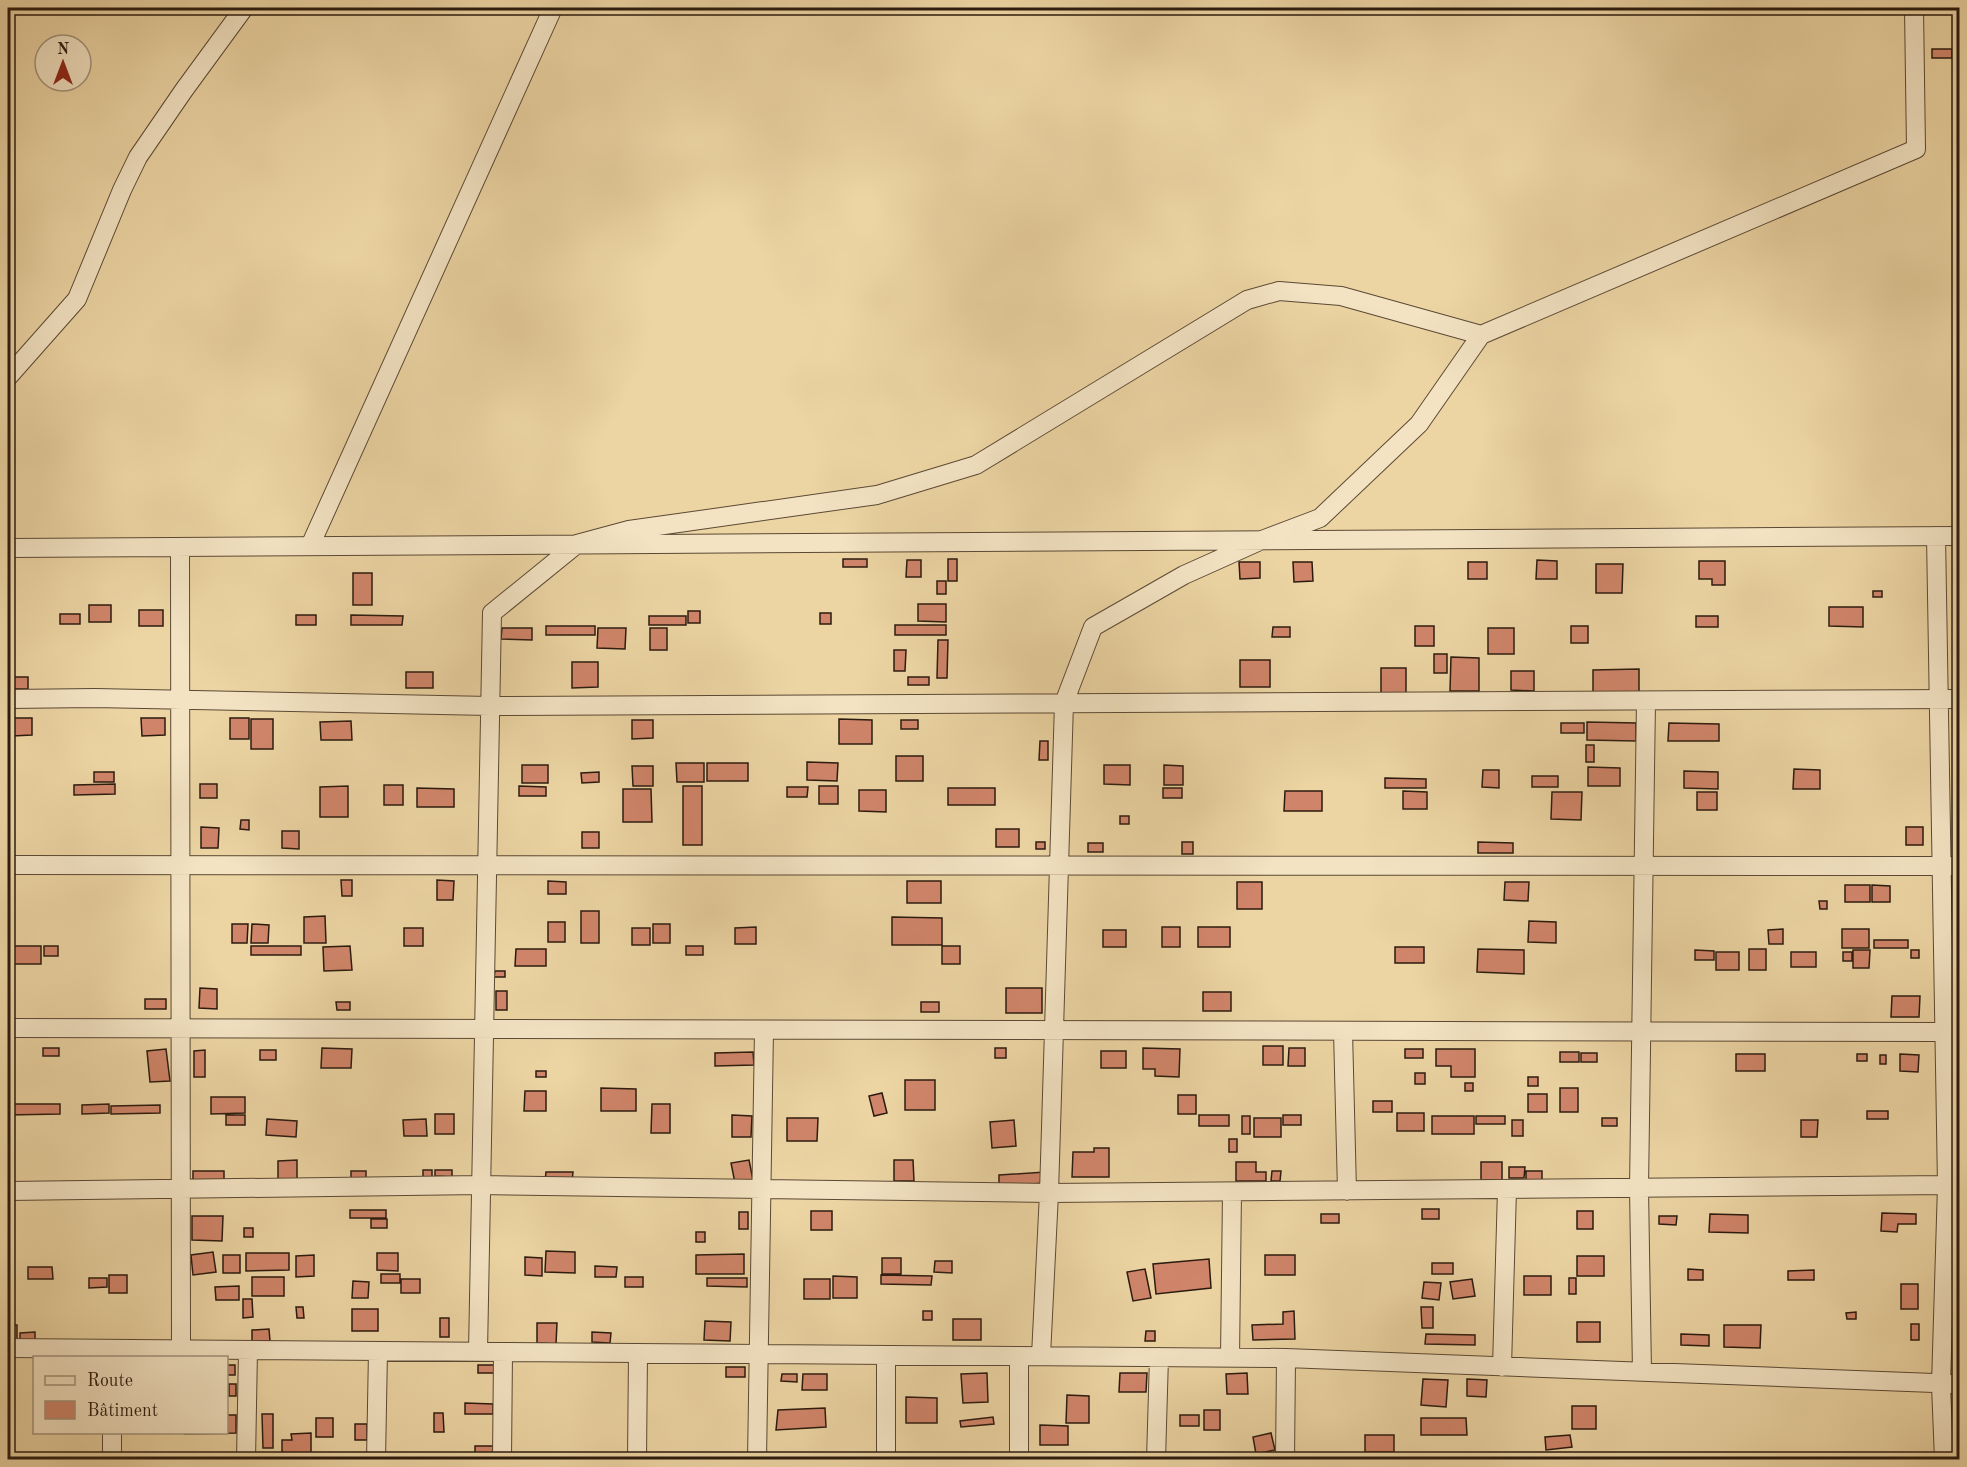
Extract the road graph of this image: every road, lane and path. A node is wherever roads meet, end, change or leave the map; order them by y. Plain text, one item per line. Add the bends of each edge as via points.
1 (244, 8) edge
2 (553, 8) edge
3 (1914, 8) edge
4 (1481, 335) junction
5 (8, 377) edge
6 (1936, 536) junction
7 (1959, 536) edge
8 (1262, 540) junction
9 (577, 544) junction
10 (310, 546) junction
11 (180, 547) junction
12 (8, 548) edge
13 (8, 699) edge
14 (180, 699) junction
15 (1939, 699) junction
16 (1959, 699) edge
17 (1646, 701) junction
18 (1064, 703) junction
19 (490, 706) junction
20 (8, 865) edge
21 (180, 865) junction
22 (487, 865) junction
23 (1059, 866) junction
24 (1643, 866) junction
25 (1950, 866) edge
26 (1952, 1004) edge
27 (8, 1028) edge
28 (180, 1029) junction
29 (484, 1029) junction
30 (764, 1030) junction
31 (1054, 1030) junction
32 (1343, 1031) junction
33 (1641, 1031) junction
34 (1944, 1032) junction
35 (481, 1185) junction
36 (1947, 1185) junction
37 (181, 1188) junction
38 (1639, 1188) junction
39 (762, 1189) junction
40 (1507, 1189) junction
41 (8, 1191) edge
42 (1347, 1191) junction
43 (1232, 1192) junction
44 (1049, 1193) junction
45 (8, 1348) edge
46 (181, 1350) junction
47 (248, 1350) junction
48 (378, 1351) junction
49 (478, 1352) junction
50 (503, 1352) junction
51 (111, 1353) edge
52 (638, 1353) junction
53 (759, 1354) junction
54 (886, 1355) junction
55 (1020, 1356) junction
56 (1041, 1356) junction
57 (1159, 1357) junction
58 (1230, 1358) junction
59 (1286, 1358) junction
60 (1503, 1366) junction
61 (1642, 1372) junction
62 (1950, 1384) edge
63 (112, 1434) edge
64 (112, 1460) edge
65 (246, 1460) edge
66 (376, 1460) edge
67 (502, 1460) edge
68 (636, 1460) edge
69 (757, 1460) edge
70 (886, 1460) edge
71 (1019, 1460) edge
72 (1155, 1460) edge
73 (1285, 1460) edge
74 (1944, 1460) edge

1 - 5 street via 138,157 77,299
2 - 10 street
3 - 4 street via 1916,149
4 - 8 street via 1419,424 1320,518
4 - 9 street via 1341,296 1279,291 1247,300 976,465 877,495 629,530
6 - 7 street
6 - 8 street
6 - 15 street
8 - 9 street
8 - 18 street via 1184,575 1093,627
9 - 10 street
9 - 19 street via 492,613
10 - 11 street
11 - 12 street
11 - 14 street
13 - 14 street
14 - 19 street
14 - 21 street
15 - 16 street
15 - 17 street
15 - 25 street
17 - 18 street
17 - 24 street
18 - 19 street
18 - 23 street
19 - 22 street
20 - 21 street
21 - 22 street
21 - 28 street
22 - 23 street
22 - 29 street
23 - 24 street
23 - 31 street
24 - 25 street
24 - 33 street
25 - 26 street
26 - 34 street
27 - 28 street
28 - 29 street
28 - 37 street
29 - 30 street
29 - 35 street
30 - 31 street
30 - 39 street
31 - 32 street
31 - 44 street
32 - 33 street
32 - 42 street
33 - 34 street
33 - 38 street
34 - 36 street
35 - 37 street
35 - 39 street
35 - 49 street
36 - 38 street
36 - 62 street
37 - 41 street
37 - 46 street
38 - 40 street
38 - 61 street
39 - 44 street
39 - 53 street
40 - 42 street
40 - 60 street
42 - 43 street
43 - 44 street
43 - 58 street
44 - 56 street
45 - 51 street
46 - 47 street
46 - 51 street
47 - 48 street
47 - 65 street
48 - 49 street
48 - 66 street
49 - 50 street
50 - 52 street
50 - 67 street
52 - 53 street
52 - 68 street
53 - 54 street
53 - 69 street
54 - 55 street
54 - 70 street
55 - 56 street
55 - 71 street
56 - 57 street
57 - 58 street
57 - 72 street
58 - 59 street
59 - 60 street
59 - 73 street
60 - 61 street
61 - 62 street
62 - 74 street
63 - 64 street

